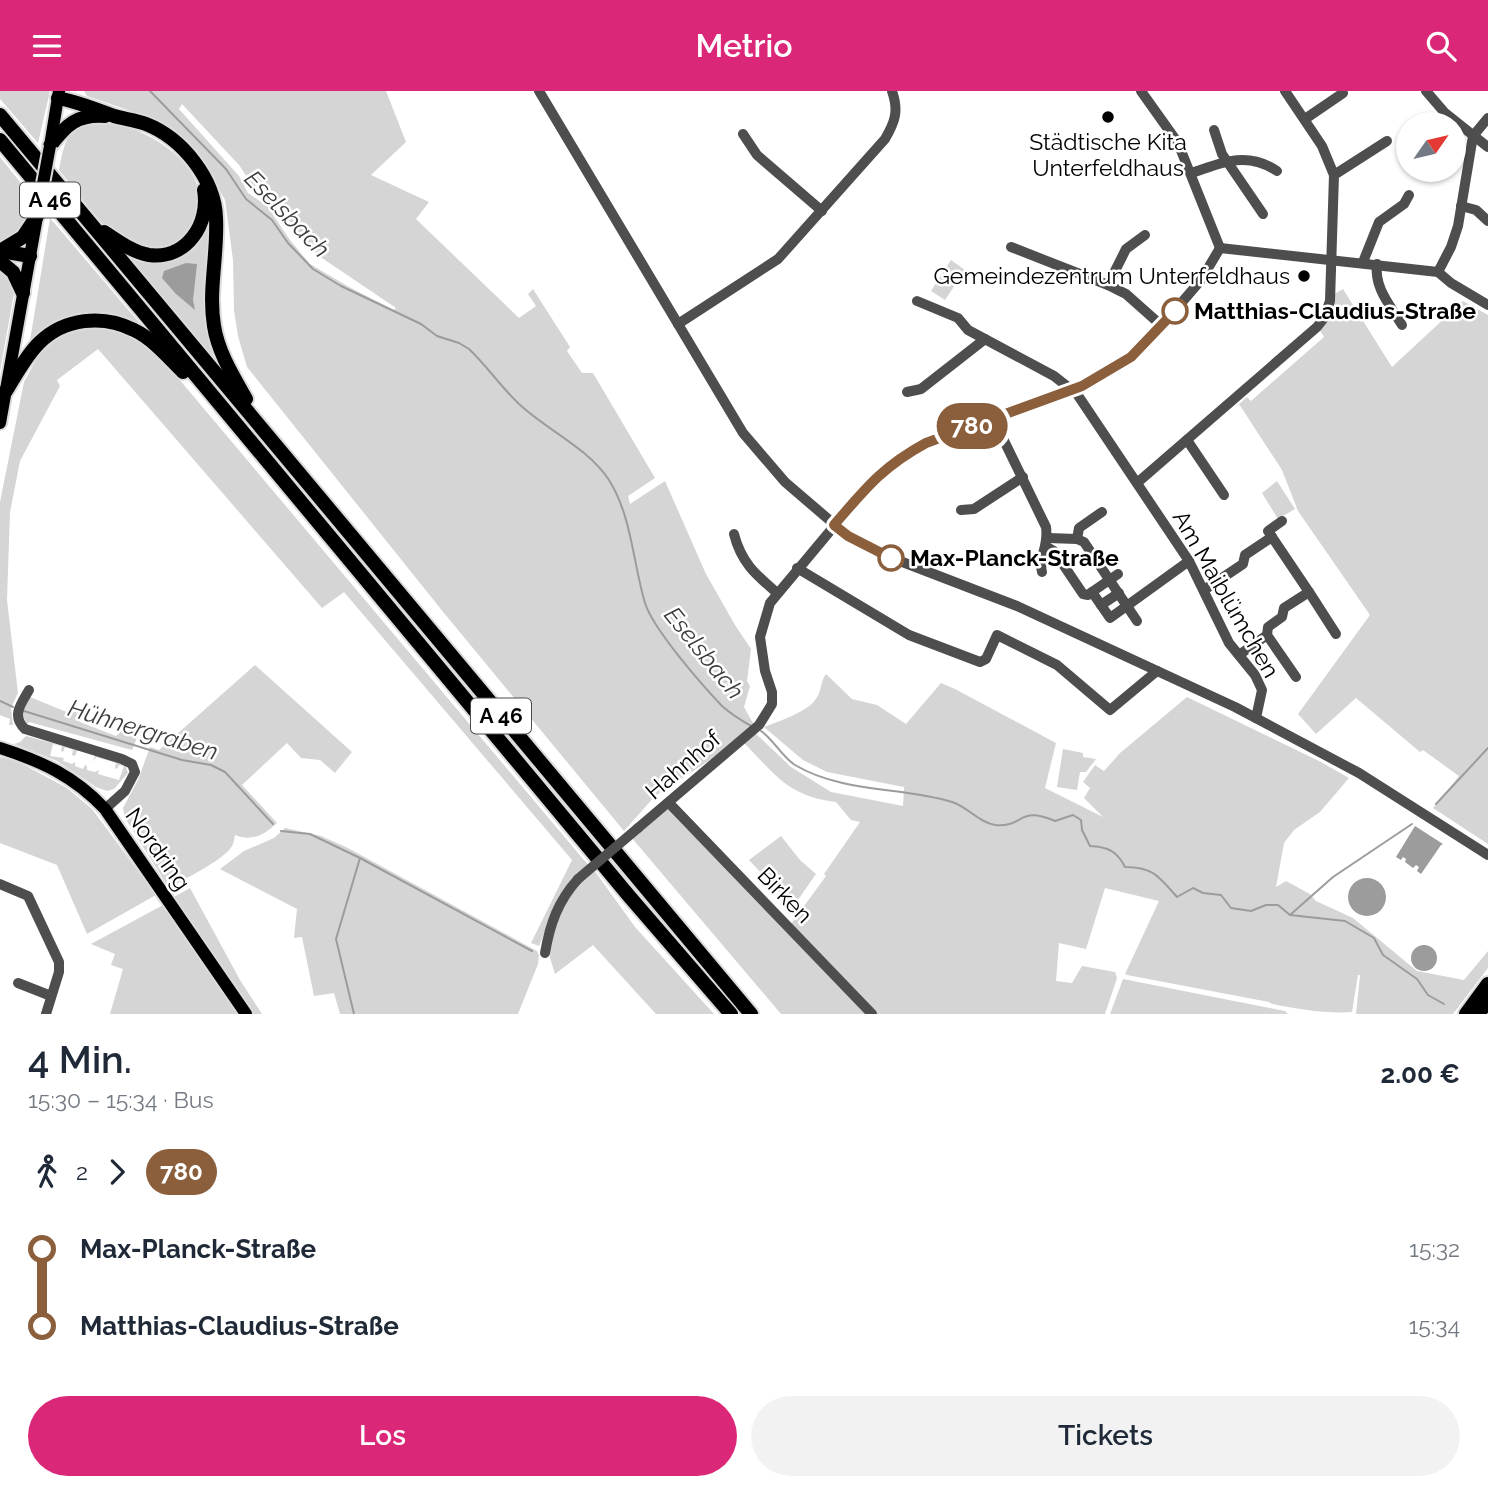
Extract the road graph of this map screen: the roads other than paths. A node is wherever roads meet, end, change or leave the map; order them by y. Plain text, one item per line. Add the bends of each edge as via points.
1 (76, 91) edge
2 (539, 91) edge
3 (892, 91) edge
4 (1141, 91) edge
5 (1285, 91) edge
6 (1426, 91) edge
7 (1343, 93) dead end
8 (59, 95) edge
9 (99, 109) junction
10 (0, 115) edge
11 (114, 115) junction
12 (1488, 118) edge
13 (1305, 119) junction
14 (1214, 130) dead end
15 (743, 134) dead end
16 (1474, 136) junction
17 (0, 140) edge
18 (1387, 141) dead end
19 (50, 146) junction
20 (1488, 147) edge
21 (1227, 160) junction
22 (199, 171) junction
23 (1277, 171) dead end
24 (1192, 173) junction
25 (1334, 175) junction
26 (1409, 195) dead end
27 (1461, 206) junction
28 (822, 211) junction
29 (1263, 215) dead end
30 (37, 216) junction
31 (1488, 221) edge
32 (91, 224) junction
33 (1145, 235) dead end
34 (1011, 247) dead end
35 (1220, 247) junction
36 (0, 251) edge
37 (30, 256) junction
38 (1332, 259) junction
39 (0, 261) edge
40 (1363, 262) junction
41 (1377, 264) junction
42 (1438, 272) junction
43 (1108, 285) junction
44 (23, 293) junction
45 (917, 301) dead end
46 (1488, 305) edge
47 (678, 324) junction
48 (1402, 325) dead end
49 (1161, 326) junction
50 (985, 339) junction
51 (1072, 389) junction
52 (6, 391) junction
53 (907, 392) dead end
54 (993, 418) junction
55 (0, 423) edge
56 (237, 424) junction
57 (264, 431) junction
58 (1187, 440) junction
59 (1023, 477) junction
60 (1137, 483) junction
61 (1224, 495) dead end
62 (961, 510) dead end
63 (1102, 512) dead end
64 (1282, 521) dead end
65 (834, 525) junction
66 (734, 534) dead end
67 (1272, 537) junction
68 (1077, 539) junction
69 (1047, 543) junction
70 (1189, 561) junction
71 (797, 568) junction
72 (1042, 572) dead end
73 (1114, 577) junction
74 (1204, 590) junction
75 (1092, 592) junction
76 (1308, 592) junction
77 (777, 593) junction
78 (1119, 593) junction
79 (1101, 605) junction
80 (1127, 605) junction
81 (1137, 621) dead end
82 (1336, 634) dead end
83 (1268, 635) junction
84 (1239, 655) junction
85 (1157, 671) junction
86 (1296, 677) dead end
87 (29, 690) dead end
88 (1256, 718) junction
89 (0, 748) edge
90 (669, 803) junction
91 (105, 809) junction
92 (1488, 855) edge
93 (0, 884) edge
94 (545, 953) dead end
95 (18, 983) dead end
96 (1488, 984) edge
97 (51, 996) junction
98 (1488, 1001) edge
99 (46, 1014) edge
100 (246, 1014) edge
101 (732, 1014) edge
102 (751, 1014) edge
103 (872, 1014) edge
104 (1466, 1014) edge
105 (1478, 1014) edge

1 - 9 highway
2 - 47 street
3 - 28 street via 896,122
4 - 24 street via 1169,127
5 - 13 street
6 - 16 street
7 - 13 street
8 - 9 highway
8 - 19 main road
9 - 11 highway
10 - 32 highway, A 46
11 - 19 highway via 75,120
11 - 22 highway via 165,135
12 - 16 street
13 - 25 street
14 - 21 street
15 - 28 street via 757,155
16 - 20 street
16 - 27 street
17 - 56 highway, A 46
18 - 25 street
19 - 30 main road, bridge
21 - 23 street via 1261,161
21 - 24 street
21 - 29 street
22 - 32 highway via 206,201 201,227 178,250 140,253
22 - 57 highway via 215,206 214,327 228,368
24 - 35 street
25 - 38 street
26 - 40 street via 1379,222
27 - 31 street via 1476,209
27 - 42 street via 1451,247
28 - 47 street via 774,262
30 - 36 highway via 23,237
30 - 37 main road
32 - 57 highway, A 46
33 - 43 street via 1126,249
34 - 43 street
35 - 38 street
35 - 49 street via 1200,281
36 - 37 highway
37 - 44 main road
38 - 40 street
38 - 58 street via 1330,301 1317,327
39 - 44 highway via 13,272
40 - 41 street
41 - 42 street
41 - 48 street via 1381,292
42 - 46 street
43 - 49 street via 1126,294
44 - 52 main road
45 - 50 street via 958,318
47 - 65 street via 753,446
49 - 51 street via 1131,357
50 - 51 street
50 - 53 street via 921,389
51 - 54 street
51 - 60 street, Am Maiblümchen
52 - 55 main road
52 - 56 highway via 45,338 64,326 102,320 147,338
54 - 59 street
54 - 65 street via 926,443 890,464
56 - 101 highway, A 46
57 - 102 highway, A 46
58 - 60 street
58 - 61 street
59 - 62 street via 974,509
59 - 69 street via 1042,517
60 - 70 street, Am Maiblümchen
63 - 68 street via 1079,527
64 - 67 street via 1268,531
65 - 71 street
65 - 85 street via 892,558 1017,606
66 - 77 street via 738,551 753,572
67 - 74 street
67 - 76 street
68 - 69 street
68 - 73 street
69 - 72 street
69 - 75 street via 1083,594
70 - 74 street, Am Maiblümchen
70 - 80 street
71 - 77 street
71 - 85 street via 909,635 980,662 997,635 1057,665 1110,710
73 - 75 street
73 - 78 street
74 - 84 street, Am Maiblümchen
75 - 79 street
76 - 82 street
76 - 83 street via 1284,608 1282,617 1268,627
77 - 90 street, Hahnhof via 760,637 772,703 756,727
78 - 79 street
78 - 80 street
79 - 80 street via 1110,618
80 - 81 street
83 - 84 street
83 - 86 street
84 - 88 street, Am Maiblümchen via 1262,690
85 - 88 street
87 - 91 street via 18,715 25,729 132,764 135,772 130,784
88 - 92 street via 1359,773
89 - 91 main road, Nordring via 66,775
90 - 94 street, Hahnhof, bridge via 578,879 553,915
90 - 103 street, Birken
91 - 100 main road, Nordring
93 - 97 street via 28,896 57,957 59,972
95 - 97 street
96 - 104 highway
97 - 99 street
98 - 105 highway

